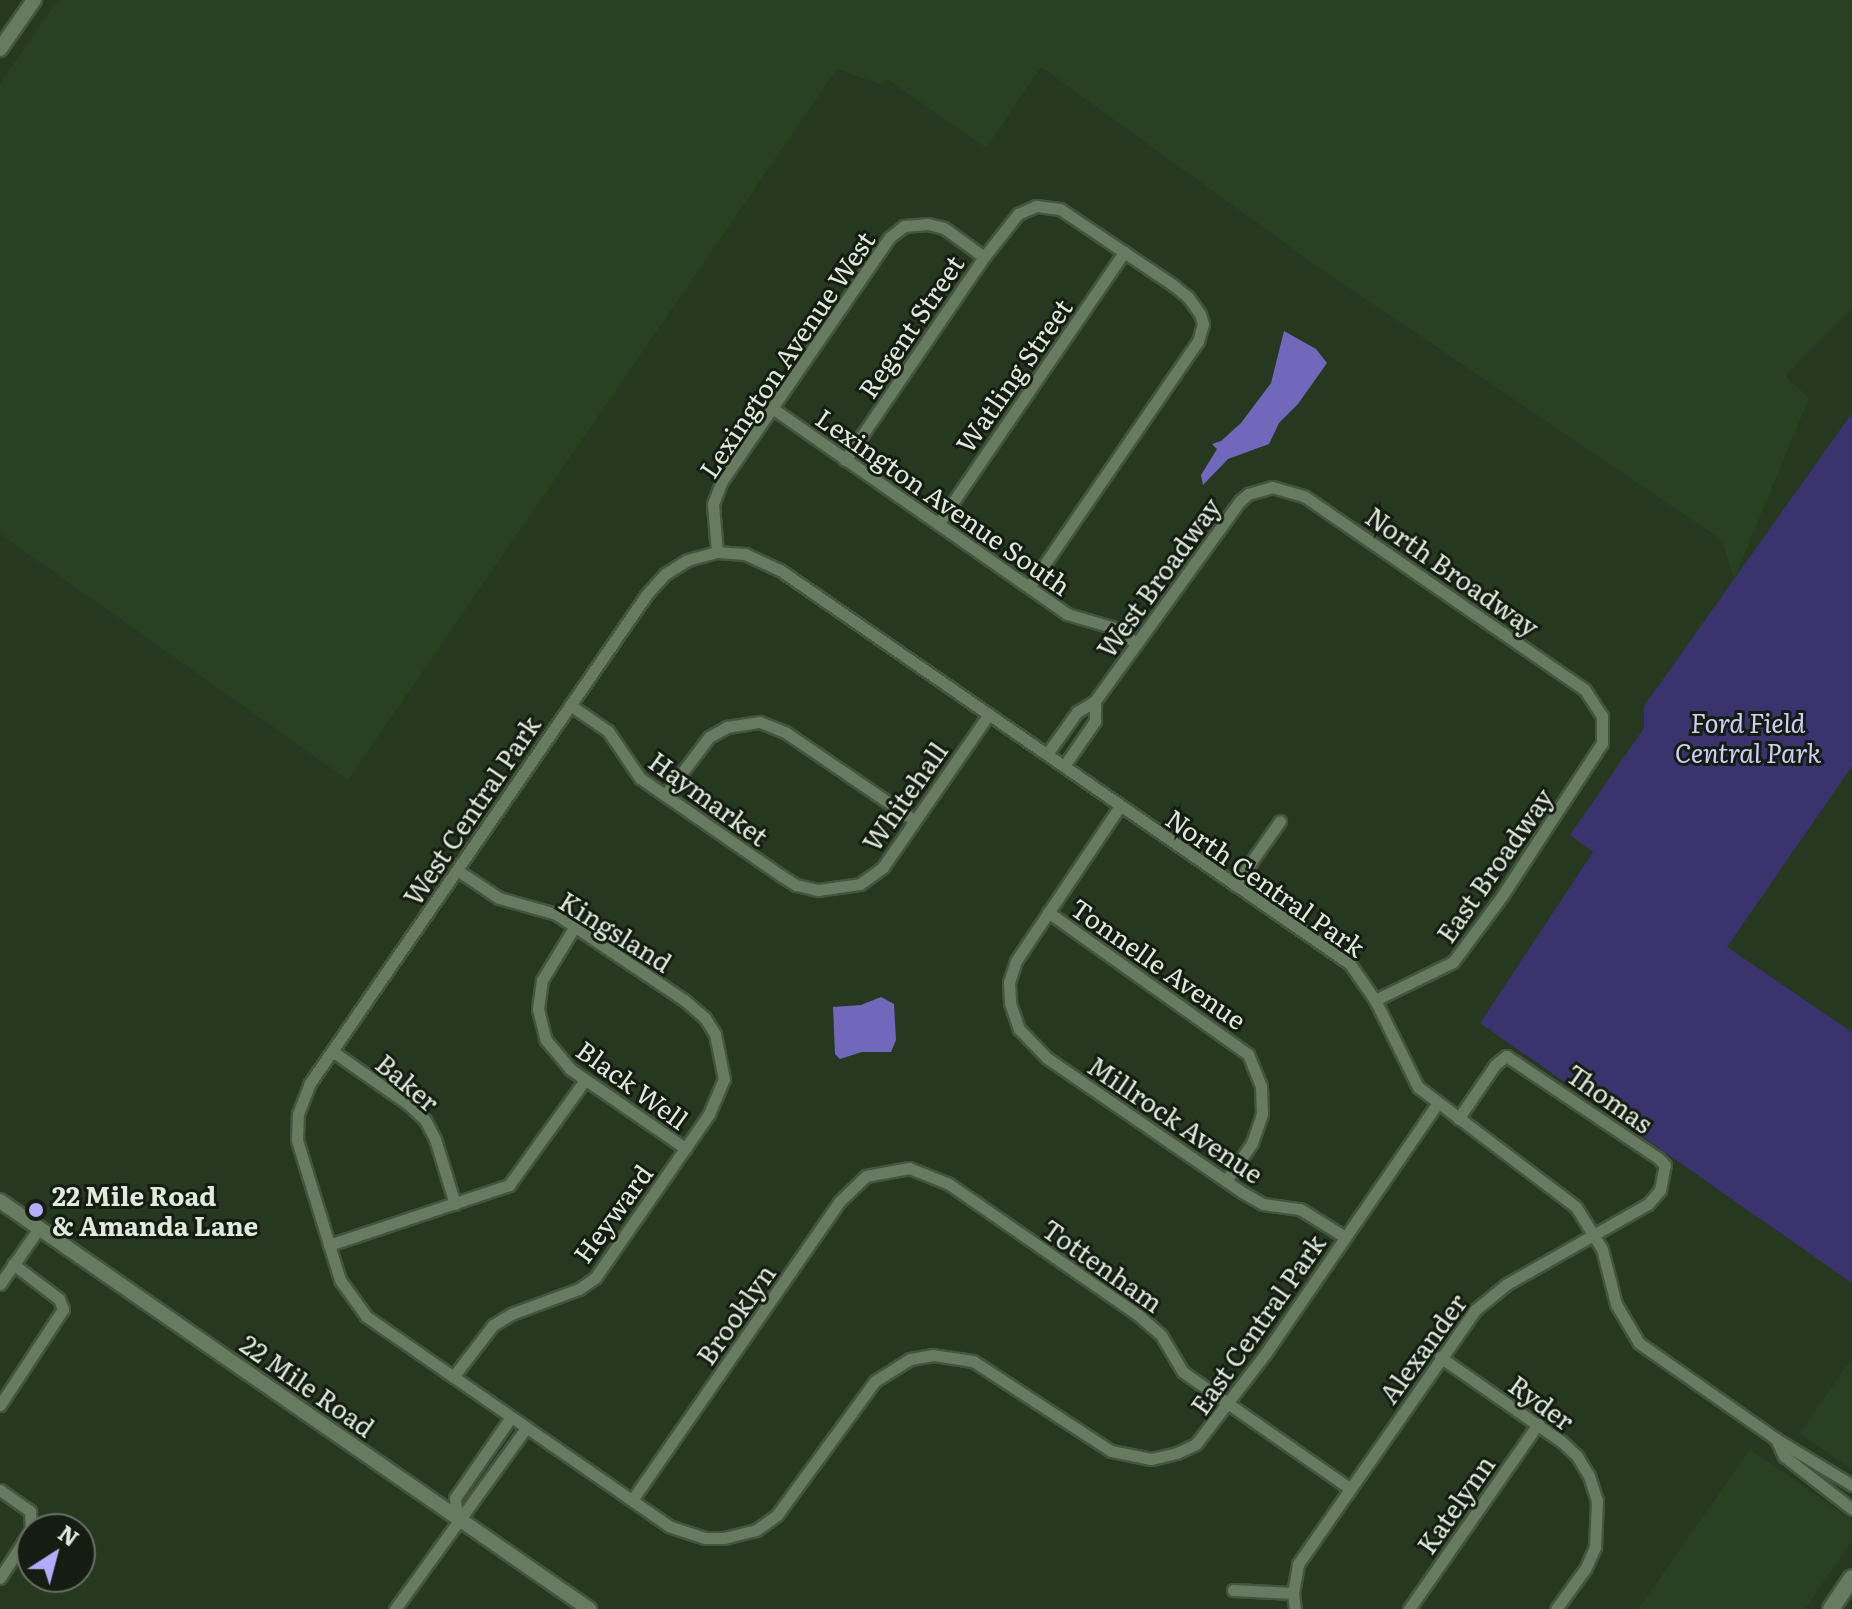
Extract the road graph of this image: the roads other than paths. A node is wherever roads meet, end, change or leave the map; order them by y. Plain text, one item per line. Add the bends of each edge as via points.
1 (34, 0) edge
2 (0, 49) edge
3 (1124, 252) junction
4 (984, 257) junction
5 (772, 408) junction
6 (845, 460) junction
7 (1263, 488) joint
8 (938, 524) junction
9 (717, 552) junction
10 (731, 552) joint
11 (1029, 587) junction
12 (1136, 643) junction
13 (1095, 701) junction
14 (570, 705) junction
15 (989, 714) junction
16 (1602, 716) joint
17 (1063, 732) junction
18 (1080, 743) junction
19 (1047, 754) junction
20 (1064, 766) junction
21 (665, 795) junction
22 (1120, 806) junction
23 (914, 820) junction
24 (1280, 821) dead end
25 (457, 870) junction
26 (1235, 885) junction
27 (844, 888) joint
28 (1048, 912) junction
29 (575, 926) junction
30 (1375, 1000) junction
31 (332, 1051) junction
32 (722, 1061) joint
33 (585, 1080) junction
34 (1437, 1104) junction
35 (1458, 1119) junction
36 (685, 1148) junction
37 (887, 1170) joint
38 (1226, 1181) junction
39 (0, 1201) edge
40 (455, 1204) junction
41 (39, 1228) junction
42 (1595, 1236) junction
43 (1345, 1237) junction
44 (329, 1245) junction
45 (13, 1264) junction
46 (0, 1284) edge
47 (1440, 1357) junction
48 (453, 1377) junction
49 (1229, 1404) junction
50 (0, 1405) edge
51 (511, 1417) junction
52 (1538, 1424) junction
53 (526, 1428) junction
54 (1776, 1439) junction
55 (1852, 1485) edge
56 (1349, 1488) junction
57 (0, 1490) edge
58 (632, 1500) junction
59 (1852, 1509) edge
60 (457, 1518) junction
61 (0, 1578) edge
62 (1852, 1578) edge
63 (1233, 1590) dead end
64 (1293, 1593) junction
65 (582, 1607) edge
66 (395, 1609) edge
67 (1295, 1609) edge
68 (1409, 1609) edge
69 (1556, 1609) edge
70 (1831, 1609) edge

1 - 2 street
3 - 4 street, Regent Street via 1067,212 1045,205 1018,214
3 - 8 street, Watling Street
3 - 11 street, Regent Street via 1188,297 1203,324 1195,346
4 - 5 street, Lexington Avenue West via 944,228 904,226 890,237
4 - 6 street, Regent Street
5 - 6 street, Lexington Avenue South
5 - 9 street, Lexington Avenue West via 716,492
6 - 8 street, Lexington Avenue South
7 - 12 street, West Broadway via 1240,501
7 - 16 street, North Broadway via 1291,489 1314,502 1575,683 1595,700
8 - 11 street, Lexington Avenue South
9 - 10 street, West Central Park
9 - 14 street, West Central Park via 687,560 655,583
10 - 15 street, North Central Park via 772,564
11 - 12 street, Lexington Avenue South via 1067,614 1101,622
12 - 13 street, West Broadway
13 - 17 street, West Broadway via 1077,712
13 - 18 street, West Broadway via 1095,721
14 - 21 street, Haymarket via 608,731 634,772
14 - 25 street, West Central Park
15 - 19 street, North Central Park
15 - 23 street, Whitehall
16 - 30 street, East Broadway via 1597,755 1460,955 1443,969
17 - 18 street
17 - 19 street, West Broadway
18 - 20 street, West Broadway
19 - 20 street, North Central Park
20 - 22 street, North Central Park
21 - 23 street via 709,737 727,727 760,722 785,732
21 - 27 street, Haymarket via 796,885
22 - 26 street, North Central Park
22 - 28 street
23 - 27 street, Whitehall via 883,867 860,884
24 - 26 street
25 - 29 street, Kingsland via 499,898 546,910
25 - 31 street, West Central Park
26 - 30 street, North Central Park via 1350,964
28 - 38 street, Tonnelle Avenue via 1248,1054 1261,1086 1262,1114 1252,1143
28 - 38 street, Millrock Avenue via 1016,961 1009,982 1019,1029 1038,1051
29 - 32 street, Kingsland via 705,1018
29 - 33 street, Black Well via 545,972 538,1009 546,1040
30 - 34 street, North Central Park via 1413,1078
31 - 40 street, Baker via 425,1120
31 - 44 street, West Central Park via 301,1105 297,1140
32 - 36 street, Heyward via 724,1079 715,1104
33 - 36 street, Black Well
33 - 40 street via 509,1185
34 - 35 street, North Central Park
34 - 43 street, East Central Park
35 - 42 street, North Central Park via 1576,1207
35 - 42 street, Thomas via 1506,1056 1658,1158 1665,1165 1660,1190 1648,1204
36 - 48 street, Heyward via 595,1278 567,1295 502,1319
37 - 49 street, Tottenham via 909,1168 949,1184 1156,1328 1183,1372
37 - 58 street, Brooklyn via 866,1176 839,1202
38 - 43 street, Millrock Avenue via 1263,1204 1308,1213
39 - 41 street, 22 Mile Road
40 - 44 street
41 - 45 street
41 - 60 street, 22 Mile Road
42 - 47 street, Alexander via 1486,1299
42 - 54 street, North Central Park via 1616,1304 1639,1343
43 - 49 street, East Central Park
44 - 48 street via 340,1280 358,1309
45 - 46 street
45 - 50 street via 59,1299 63,1309
47 - 52 street, Ryder
47 - 56 street, Alexander
48 - 51 street
49 - 56 street, Tottenham
49 - 58 street, East Central Park via 1196,1444 1164,1457 1130,1457 1088,1439 979,1364 933,1355 903,1362 879,1377 786,1505 756,1530 724,1538 696,1535 669,1526
51 - 53 street
51 - 60 street via 455,1498
52 - 68 street, Katelynn
52 - 69 street, Ryder via 1577,1456 1597,1500 1595,1547
53 - 58 street
53 - 60 street
54 - 55 street, North Central Park
54 - 59 street, North Central Park via 1799,1470
56 - 64 street, Alexander via 1298,1564
57 - 61 street via 30,1511 31,1530
60 - 65 street, 22 Mile Road
60 - 66 street
62 - 70 main road
63 - 64 street
64 - 67 street

